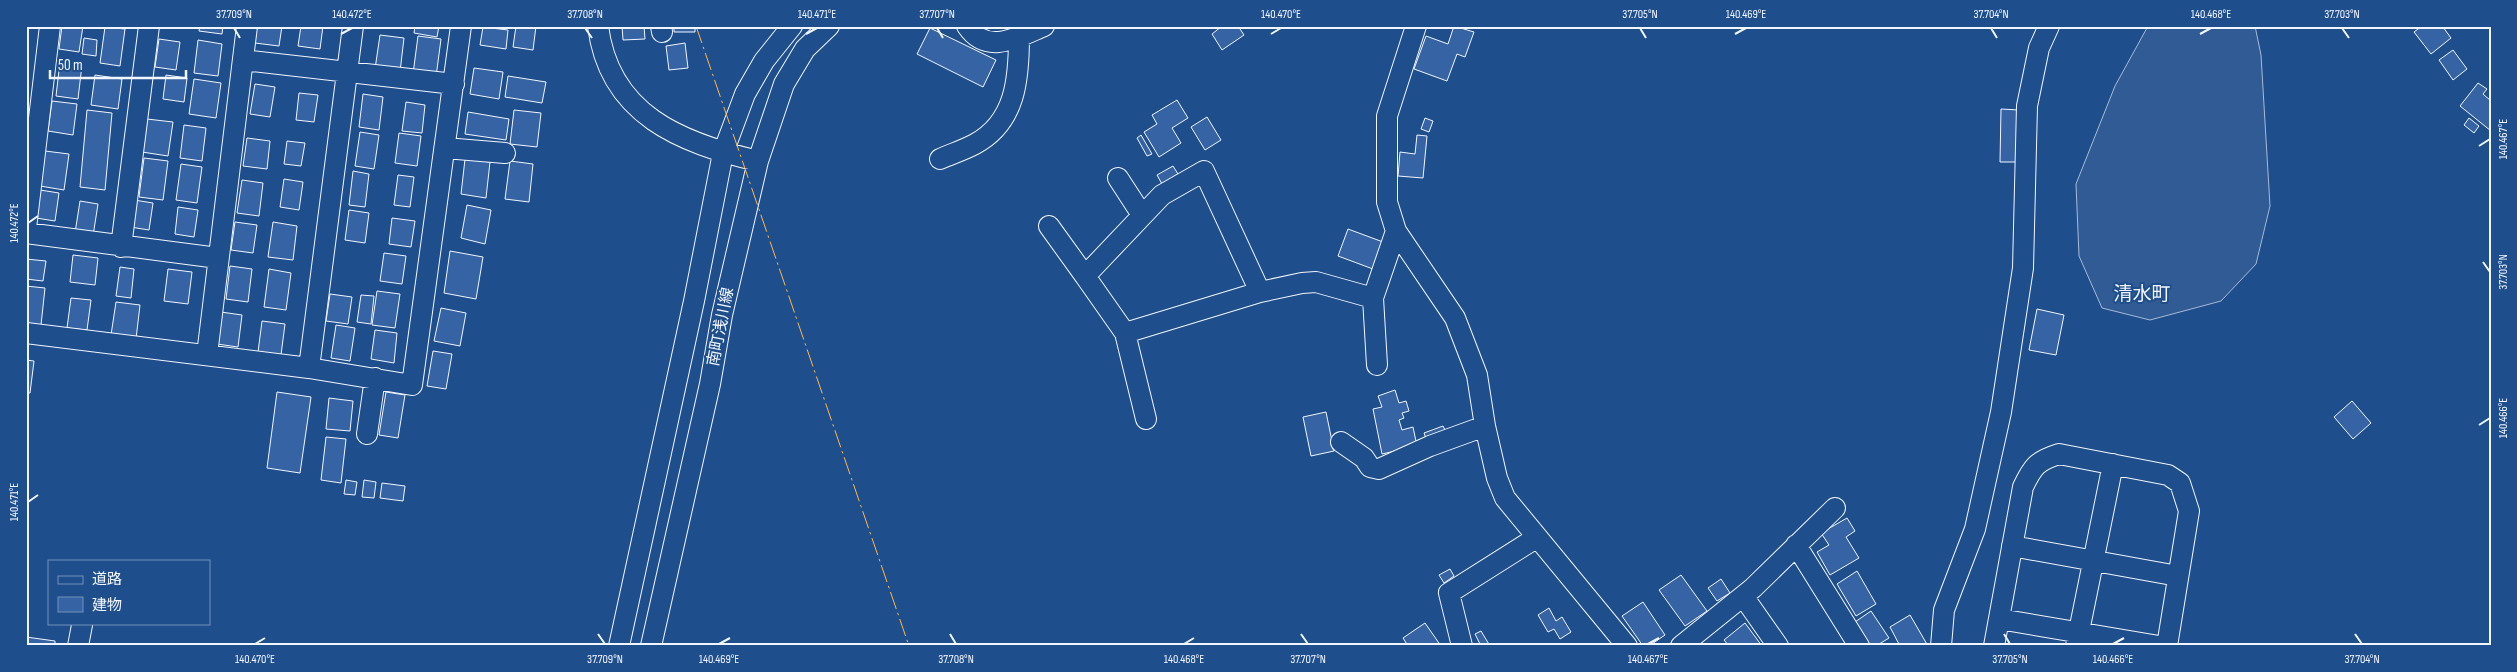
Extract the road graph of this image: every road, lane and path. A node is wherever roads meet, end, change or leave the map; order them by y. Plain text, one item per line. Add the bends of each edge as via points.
1 (50, 26) edge
2 (149, 26) edge
3 (247, 26) edge
4 (353, 26) edge
5 (461, 26) edge
6 (598, 26) edge
7 (792, 26) edge
8 (829, 26) edge
9 (968, 26) edge
10 (1044, 26) edge
11 (1416, 26) edge
12 (2049, 26) edge
13 (1019, 36) junction
14 (243, 60) junction
15 (347, 72) junction
16 (454, 84) junction
17 (445, 148) junction
18 (505, 153) dead end
19 (722, 153) junction
20 (940, 159) dead end
21 (758, 161) junction
22 (1118, 178) dead end
23 (1142, 215) junction
24 (1049, 226) dead end
25 (26, 228) edge
26 (1396, 231) junction
27 (26, 233) edge
28 (121, 247) junction
29 (218, 258) junction
30 (1085, 276) junction
31 (1260, 292) junction
32 (1373, 298) junction
33 (26, 333) edge
34 (1126, 333) junction
35 (207, 355) junction
36 (1377, 365) dead end
37 (309, 368) junction
38 (375, 378) junction
39 (1146, 419) dead end
40 (1485, 426) junction
41 (367, 434) dead end
42 (1341, 442) dead end
43 (2114, 464) junction
44 (1834, 508) dead end
45 (1536, 538) junction
46 (1796, 545) junction
47 (2012, 546) junction
48 (2093, 561) junction
49 (2178, 576) junction
50 (1743, 596) junction
51 (1999, 618) junction
52 (82, 625) dead end
53 (2077, 639) edge
54 (78, 646) edge
55 (618, 646) edge
56 (651, 646) edge
57 (1462, 646) edge
58 (1627, 646) edge
59 (1681, 646) edge
60 (1778, 646) edge
61 (1859, 646) edge
62 (1941, 646) edge
63 (1994, 646) edge
64 (2159, 646) edge
65 (2167, 646) edge

1 - 25 street
2 - 28 street
3 - 14 street
4 - 15 street
5 - 16 street
6 - 19 street via 609,68 624,96 653,120 689,141
7 - 19 street, 南町浅川線 via 764,62 745,94
8 - 21 street, 南町浅川線 via 805,49 784,84
9 - 13 street via 982,41 1000,42
10 - 13 street
11 - 26 street via 1387,116 1387,202
12 - 62 street via 2039,48 2027,106 2023,268 2001,412 1975,529 1944,610
13 - 20 street via 1019,72 1014,94 999,126 975,144
14 - 15 street
14 - 29 street
15 - 16 street
15 - 37 street
16 - 17 street
17 - 18 street
17 - 38 street via 412,385
19 - 21 street
19 - 55 street, 南町浅川線 via 694,301
21 - 56 street, 南町浅川線
22 - 23 street
23 - 30 street
23 - 31 street via 1162,195 1204,171
24 - 30 street
26 - 32 street
26 - 40 street via 1455,318 1477,375
27 - 28 street
28 - 29 street
29 - 35 street
30 - 34 street
31 - 32 street via 1316,282
31 - 34 street
32 - 36 street
33 - 35 street
34 - 39 street
35 - 37 street
37 - 38 street
38 - 41 street
40 - 42 street via 1379,469 1370,467 1364,458
40 - 45 street via 1496,478 1505,498
43 - 47 street via 2060,454 2043,459 2032,469 2023,487
43 - 48 street
43 - 49 street via 2168,475 2180,483 2189,511
44 - 46 street
45 - 57 street via 1449,594
45 - 58 street
46 - 50 street
46 - 61 street
47 - 48 street
47 - 51 street
48 - 49 street
48 - 53 street
49 - 65 street
50 - 59 street
50 - 60 street
51 - 53 street
51 - 63 street
52 - 54 street
53 - 64 street

